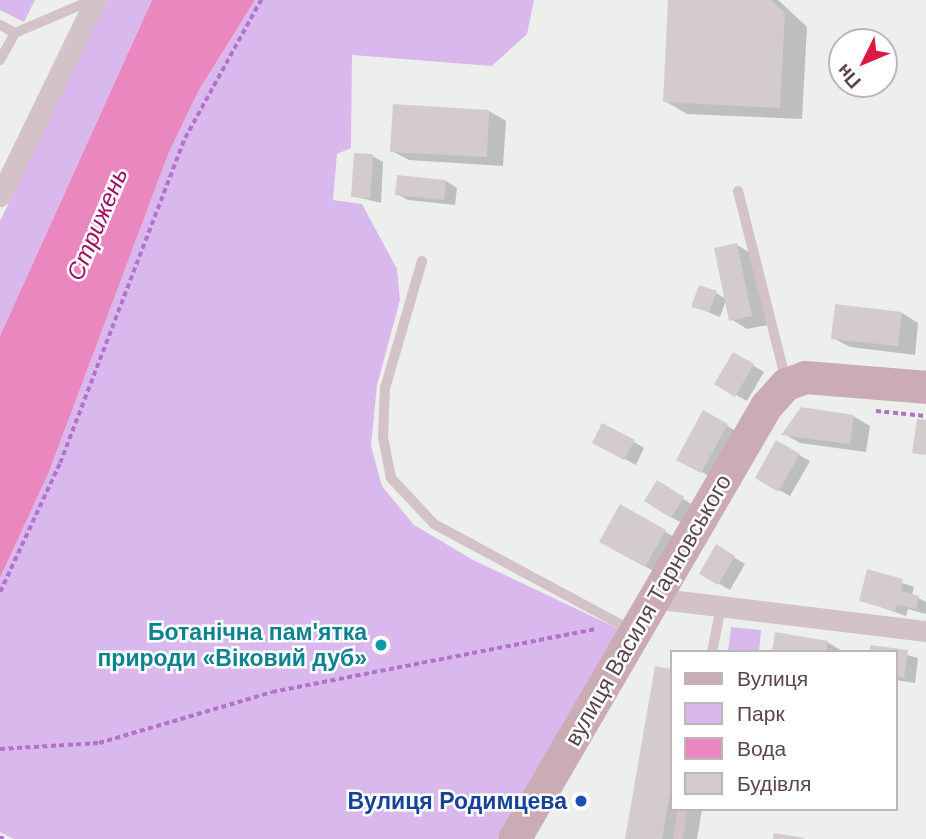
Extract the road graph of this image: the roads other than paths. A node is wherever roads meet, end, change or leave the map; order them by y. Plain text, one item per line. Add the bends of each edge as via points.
1 (94, 0) edge
2 (0, 25) edge
3 (15, 33) junction
4 (0, 60) edge
5 (738, 191) dead end
6 (0, 196) edge
7 (422, 261) dead end
8 (786, 384) junction
9 (926, 387) edge
10 (653, 598) junction
11 (720, 607) junction
12 (627, 628) junction
13 (926, 631) edge
14 (712, 650) edge
15 (683, 811) edge
16 (514, 839) edge
17 (678, 839) edge

1 - 3 lane
1 - 6 street
2 - 3 lane
3 - 4 lane
5 - 8 lane
7 - 12 lane via 385,387 383,437 391,478 434,524
8 - 9 main road via 821,376
8 - 10 main road, вулиця Василя Тарновського via 766,406
10 - 11 street
10 - 12 main road, вулиця Василя Тарновського
11 - 13 street
11 - 14 lane
12 - 16 main road, вулиця Василя Тарновського
15 - 17 lane

